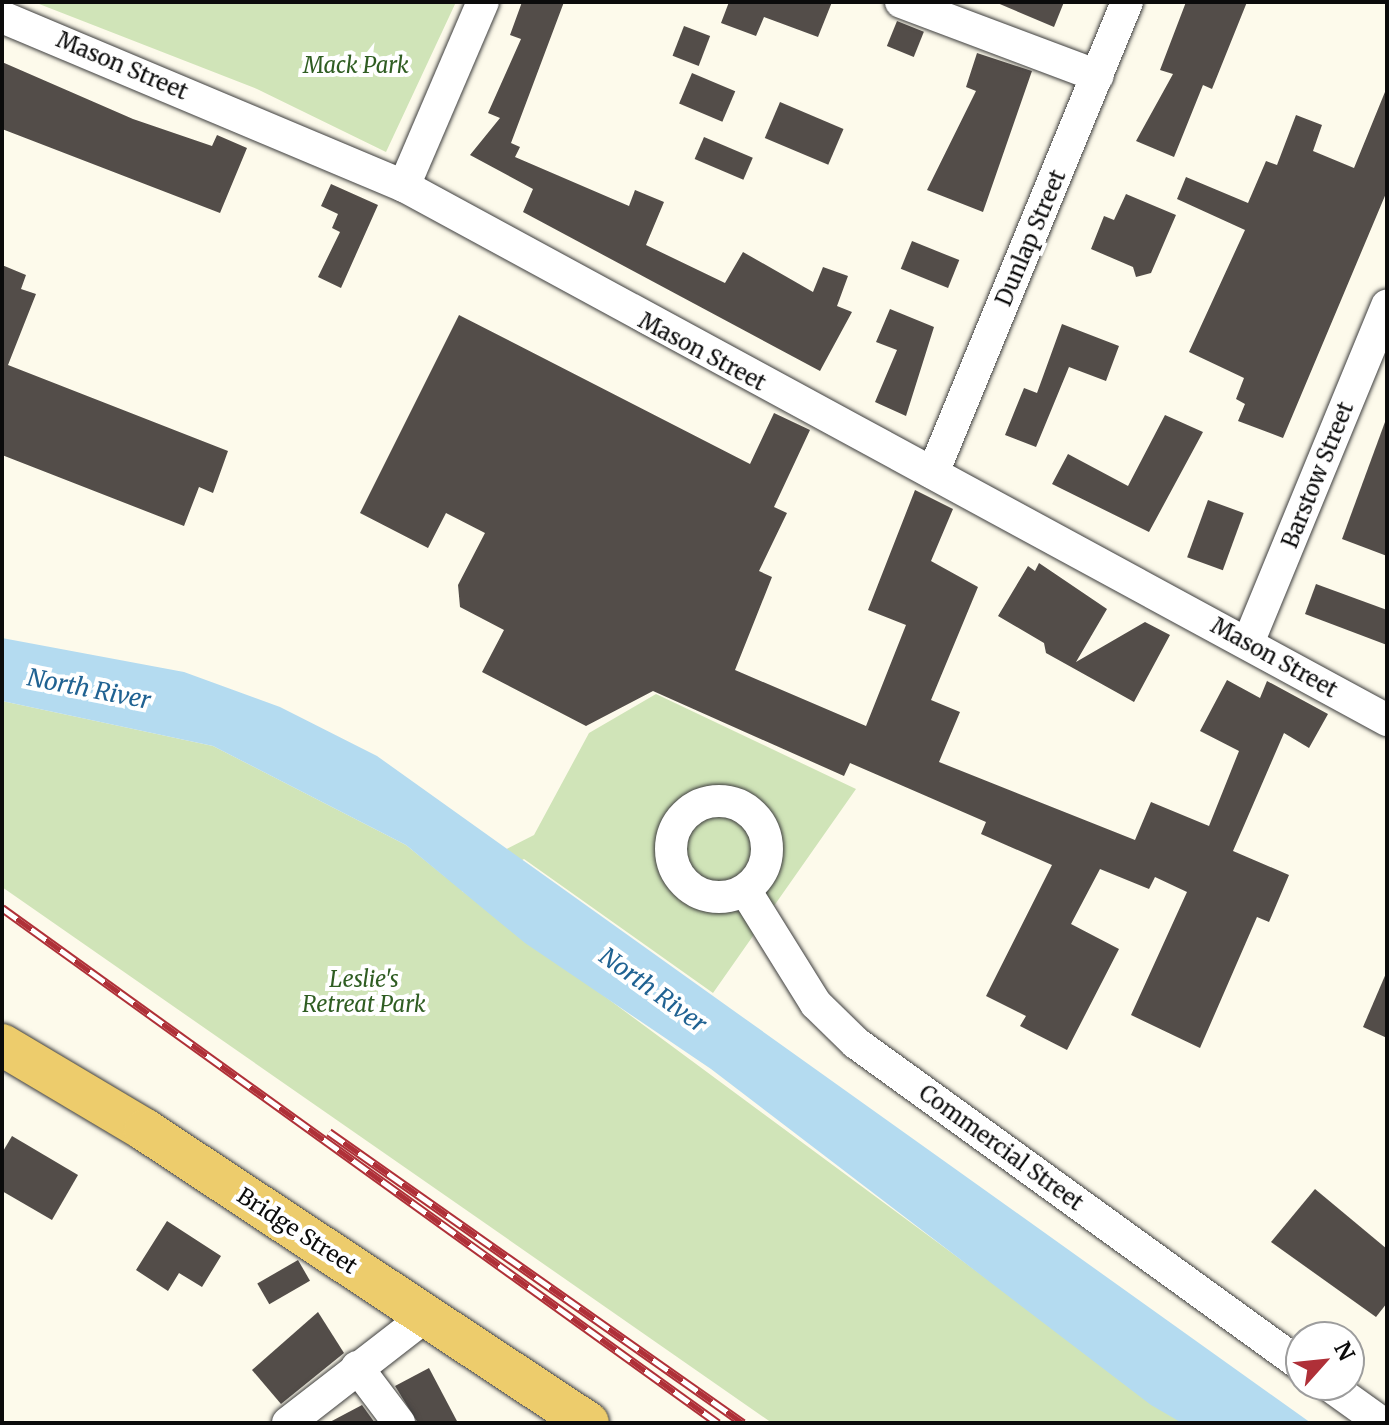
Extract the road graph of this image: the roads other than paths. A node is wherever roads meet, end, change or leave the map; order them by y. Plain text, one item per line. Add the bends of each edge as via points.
1 (483, 2) edge
2 (901, 2) edge
3 (1127, 2) edge
4 (2, 17) edge
5 (1098, 76) junction
6 (404, 186) junction
7 (1387, 306) edge
8 (933, 473) junction
9 (1248, 643) junction
10 (1387, 720) edge
11 (745, 890) dead end
12 (2, 1045) edge
13 (427, 1315) junction
14 (1285, 1353) edge
15 (357, 1367) junction
16 (1351, 1401) edge
17 (288, 1423) edge
18 (399, 1423) edge
19 (588, 1423) edge
20 (1382, 1423) edge

1 - 6 street
2 - 5 street
3 - 5 street, Dunlap Street
4 - 6 street, Mason Street
5 - 8 street, Dunlap Street
6 - 8 street, Mason Street
7 - 9 street, Barstow Street
8 - 9 street, Mason Street
9 - 10 street, Mason Street
11 - 14 street, Commercial Street via 816,1004 856,1043
12 - 13 main road, Bridge Street
13 - 15 street
13 - 19 main road, Bridge Street
15 - 17 street
15 - 18 street
16 - 20 street

